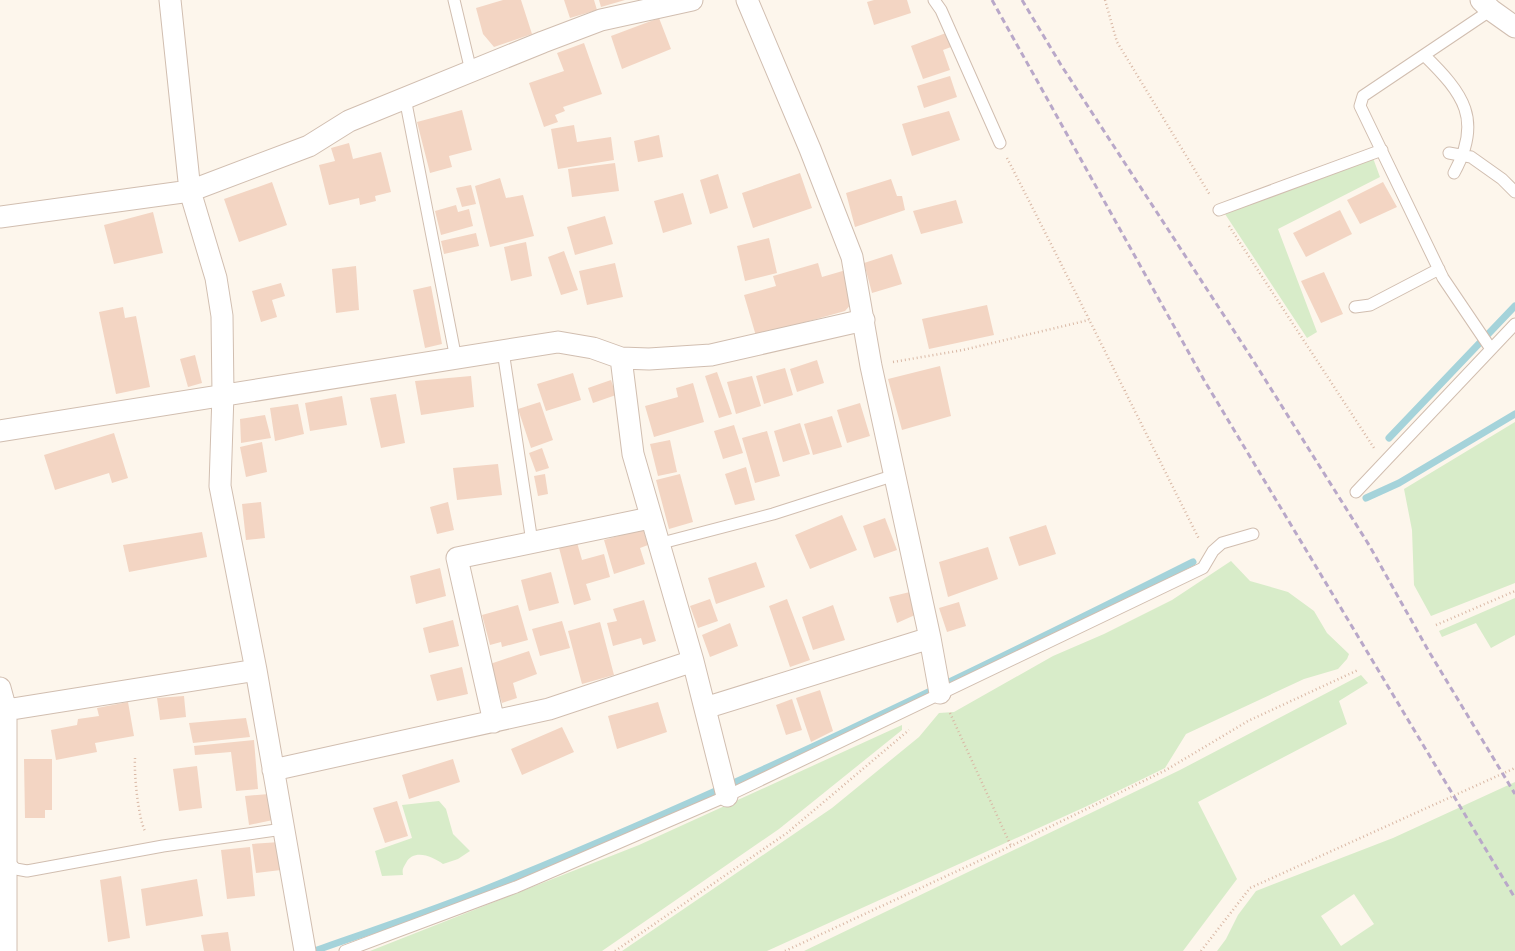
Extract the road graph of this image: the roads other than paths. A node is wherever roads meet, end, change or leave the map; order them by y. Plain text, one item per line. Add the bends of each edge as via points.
1 (170, 0) edge
2 (454, 0) edge
3 (692, 0) edge
4 (747, 0) edge
5 (934, 0) edge
6 (1486, 5) edge
7 (1515, 27) edge
8 (1424, 55) junction
9 (471, 71) junction
10 (405, 98) junction
11 (1000, 143) road end
12 (1382, 150) junction
13 (1449, 153) dead end
14 (1463, 156) junction
15 (1454, 173) dead end
16 (190, 191) junction
17 (1515, 192) edge
18 (1219, 210) road end
19 (0, 217) edge
20 (1438, 269) junction
21 (1355, 307) dead end
22 (864, 320) junction
23 (1515, 324) edge
24 (1491, 349) junction
25 (504, 351) junction
26 (621, 358) junction
27 (456, 359) junction
28 (223, 394) junction
29 (0, 431) edge
30 (895, 475) junction
31 (1356, 492) dead end
32 (650, 518) junction
33 (1253, 534) dead end
34 (532, 542) junction
35 (658, 544) junction
36 (930, 638) junction
37 (693, 661) junction
38 (256, 670) junction
39 (0, 688) edge
40 (944, 701) junction
41 (705, 708) junction
42 (6, 710) junction
43 (494, 722) junction
44 (273, 770) junction
45 (727, 796) junction
46 (283, 829) junction
47 (6, 860) junction
48 (6, 951) edge
49 (305, 951) edge
50 (345, 951) edge

1 - 16 street
2 - 9 lane
3 - 9 street via 601,20
4 - 22 street via 852,257
5 - 11 lane via 941,10
6 - 7 street
6 - 8 lane
8 - 12 lane via 1363,96 1360,106
8 - 14 lane via 1452,84 1466,110 1469,132
9 - 10 street
10 - 16 street via 349,121 309,146
10 - 27 lane
12 - 18 lane
12 - 20 lane
13 - 14 lane
14 - 15 lane
14 - 17 lane via 1471,157 1502,179
16 - 19 street
16 - 28 street via 216,278 221,308
20 - 21 lane via 1370,305
20 - 24 lane
22 - 26 street via 711,354 649,359
22 - 30 street via 871,366
23 - 24 lane
24 - 31 lane
25 - 26 street via 558,342 593,348
25 - 27 street
25 - 34 lane
26 - 32 street via 633,454
27 - 28 street
28 - 29 street
28 - 38 street via 220,486
30 - 35 lane via 773,514
30 - 36 street
32 - 34 street
32 - 35 street
33 - 40 lane via 1222,542 1203,568
34 - 43 street via 457,558
35 - 37 street
36 - 40 street
36 - 41 street
37 - 41 street
37 - 43 street via 549,709
38 - 42 street
38 - 44 street
39 - 42 street
40 - 45 lane
41 - 45 street
42 - 47 street
43 - 44 street
44 - 46 street
45 - 50 lane via 516,887
46 - 47 lane via 163,846 27,871 16,869
46 - 49 street
47 - 48 street

